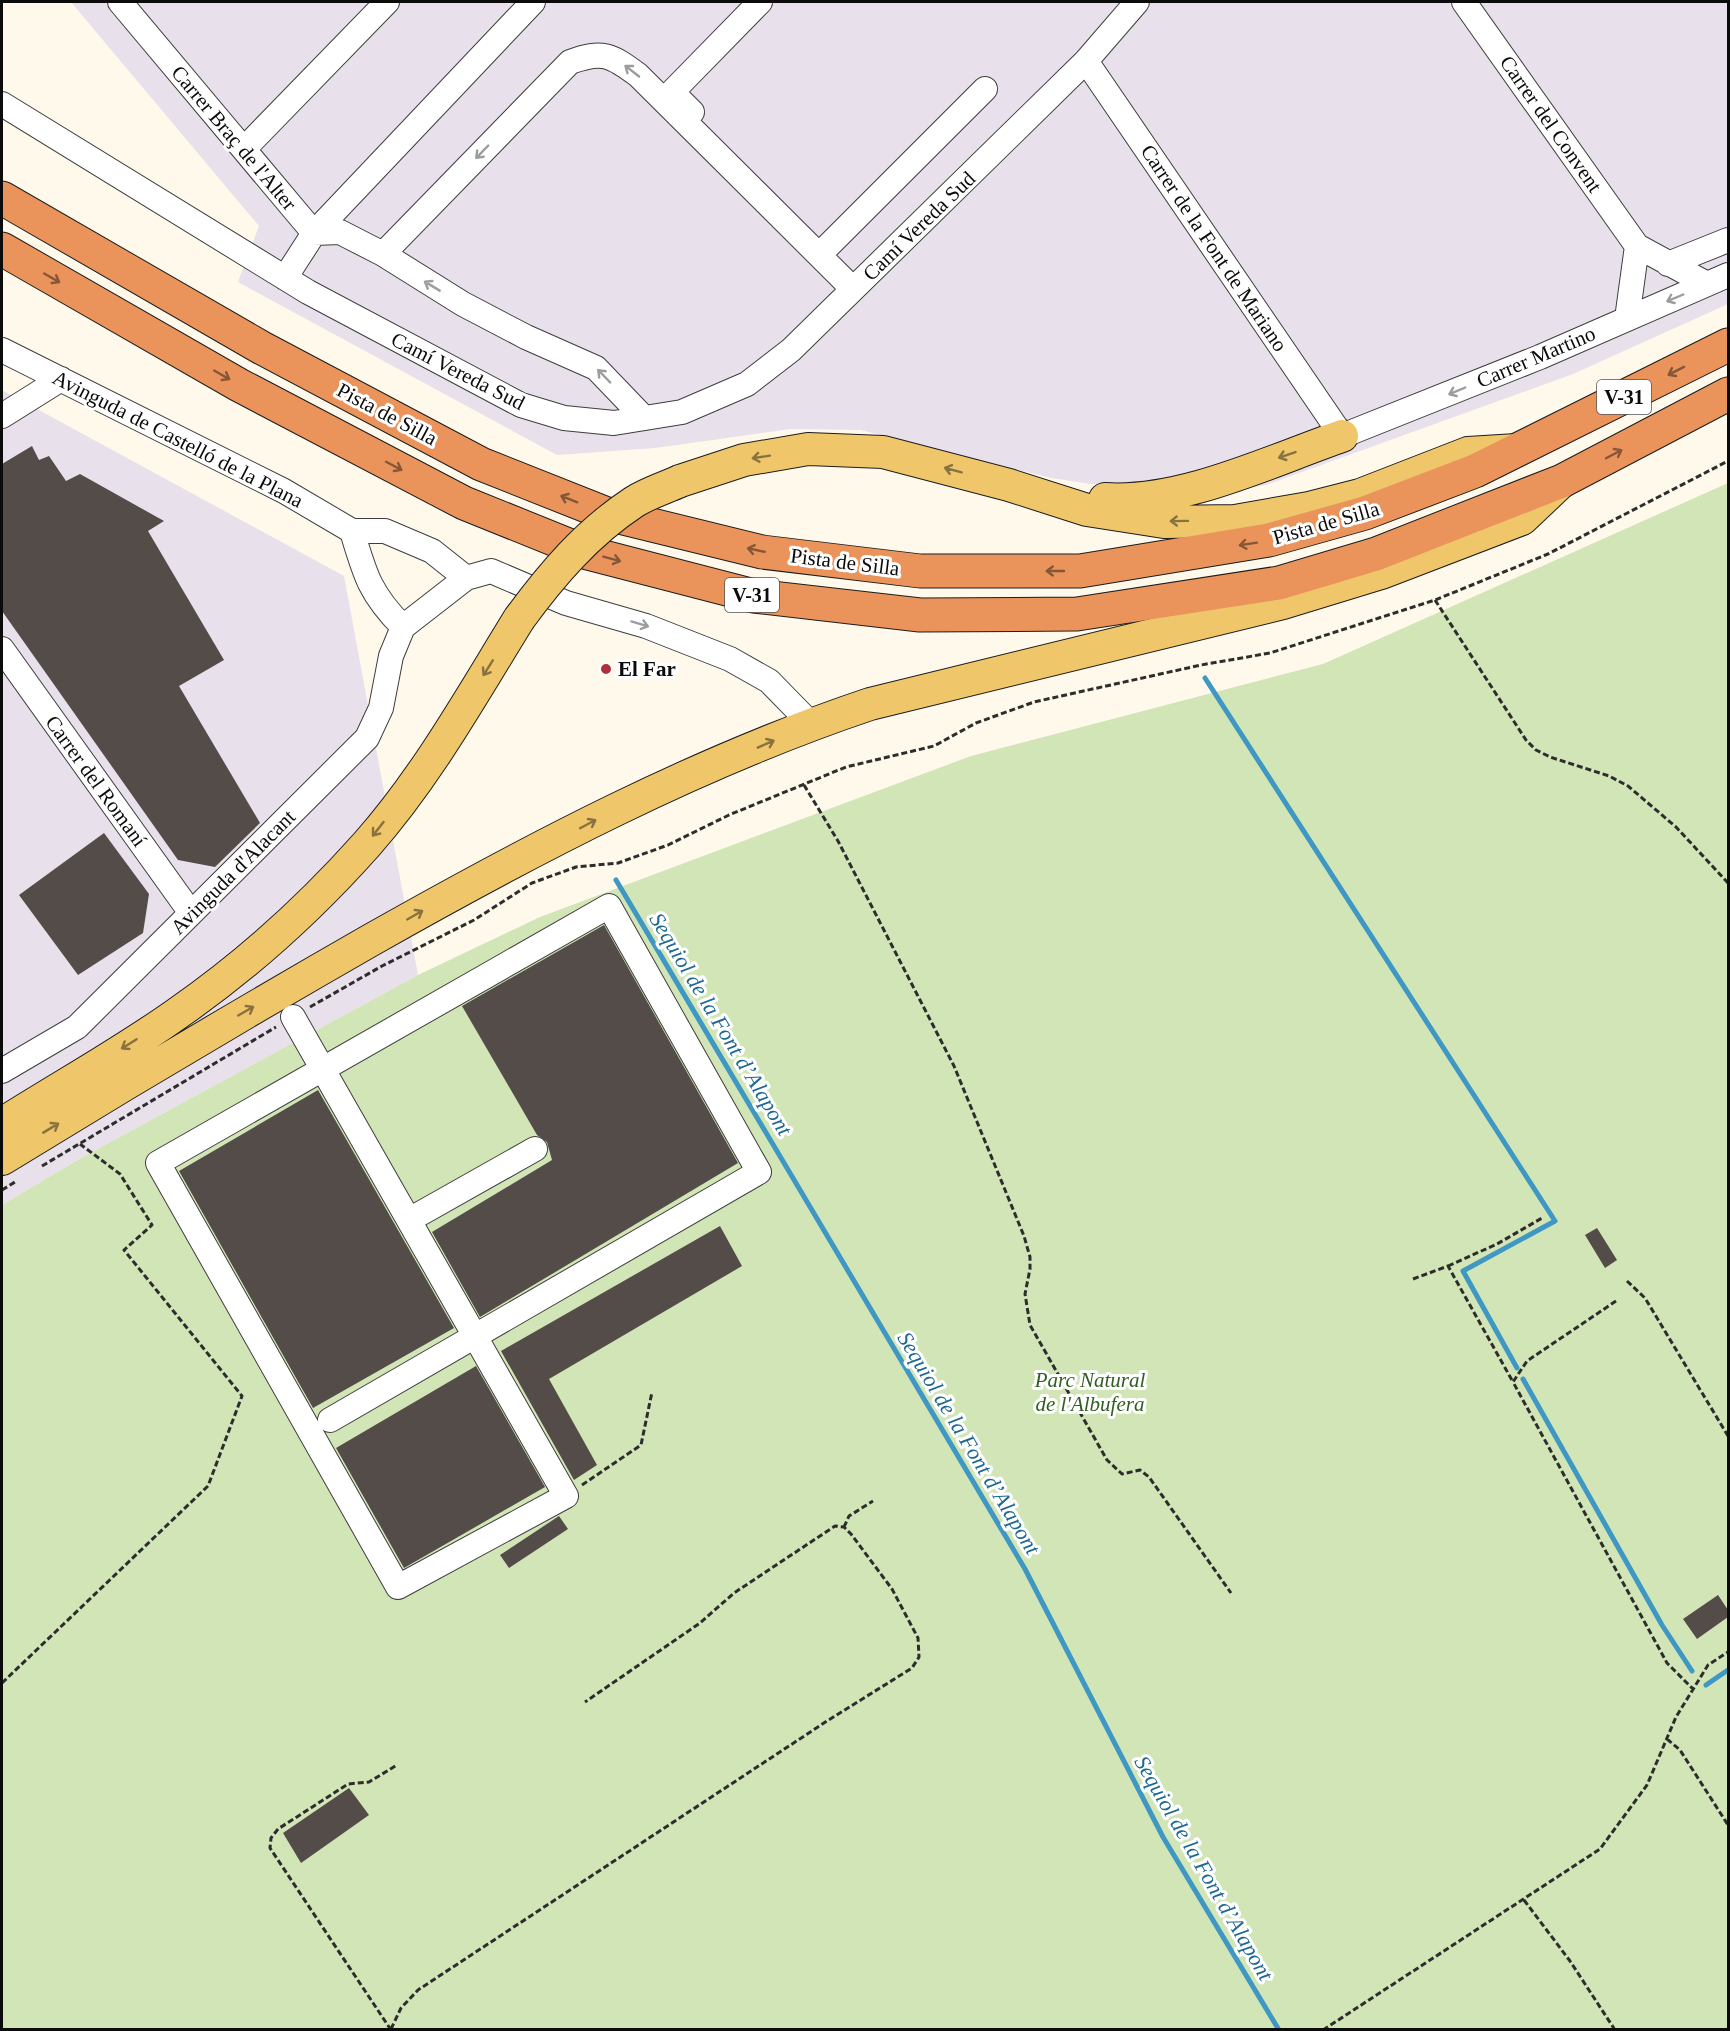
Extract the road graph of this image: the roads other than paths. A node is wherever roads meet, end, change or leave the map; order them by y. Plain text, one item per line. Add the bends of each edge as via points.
1 (120, 2) edge
2 (387, 2) edge
3 (534, 2) edge
4 (760, 2) edge
5 (1464, 2) edge
6 (1131, 3) edge
7 (1086, 61) junction
8 (985, 89) dead end
9 (2, 104) edge
10 (244, 149) junction
11 (2, 198) edge
12 (314, 233) junction
13 (1728, 240) edge
14 (828, 246) junction
15 (1637, 246) junction
16 (2, 249) edge
17 (383, 254) junction
18 (1668, 264) junction
19 (1728, 274) edge
20 (285, 278) junction
21 (1707, 284) junction
22 (858, 285) junction
23 (1627, 319) junction
24 (1728, 345) edge
25 (2, 350) edge
26 (61, 380) junction
27 (1727, 395) edge
28 (2, 416) edge
29 (644, 418) junction
30 (1342, 436) junction
31 (1521, 449) junction
32 (1562, 481) junction
33 (1009, 486) junction
34 (352, 531) junction
35 (466, 578) junction
36 (404, 627) junction
37 (2, 649) edge
38 (811, 724) junction
39 (191, 913) junction
40 (293, 1017) road end
41 (323, 1070) junction
42 (2, 1071) edge
43 (2, 1124) edge
44 (535, 1149) dead end
45 (11, 1168) edge
46 (408, 1220) junction
47 (475, 1336) junction
48 (330, 1420) dead end

1 - 10 street, Carrer Braç de l'Alter
2 - 10 street
3 - 12 street
4 - 14 street via 672,92
5 - 15 street, Carrer del Convent
6 - 7 street, Camí Vereda Sud
7 - 22 street, Camí Vereda Sud
7 - 30 street, Carrer de la Font de Mariano
8 - 14 street
9 - 20 street, Camí Vereda Sud
10 - 12 street, Carrer Braç de l'Alter
31 -> 11 highway, Pista de Silla / V-31 via 1365,513 1269,540 1080,571 920,571 762,552 607,514 481,464 262,348
12 - 17 street via 340,232
12 - 20 street
13 - 18 street
14 - 22 street
15 - 18 street, Carrer del Convent
15 - 23 street
16 -> 32 highway, Pista de Silla / V-31 via 239,384 464,503 588,553 754,596 920,615 1077,614 1279,583 1376,554
22 -> 17 street via 638,75 613,56 591,54 570,62
29 -> 17 street via 596,368 463,304
18 - 21 street, Carrer del Convent
19 - 21 street, Carrer Martino
20 - 29 street, Camí Vereda Sud via 521,405 564,417 614,423
21 -> 23 street, Carrer Martino
22 - 29 street, Camí Vereda Sud via 791,350 747,384 682,412
23 -> 30 street, Carrer Martino
24 -> 31 highway, Pista de Silla / V-31
25 - 26 street, Avinguda de Castelló de la Plana
26 - 28 street
26 - 34 street, Avinguda de Castelló de la Plana via 284,491
32 -> 27 highway, V-31
30 -> 33 main road via 1207,483 1141,498 1072,496
31 -> 33 main road via 1468,453 1360,495 1235,521 1164,522 1087,510
32 - 38 main road via 1522,519 1381,573 1283,603 870,704
33 -> 43 main road, bridge via 883,452 808,449 744,460 635,501 603,525 554,572 519,619 412,786 368,843 308,906 251,957 178,1013
34 - 35 street via 385,531 395,535 432,551
34 - 36 street via 368,583 384,608
35 - 36 street
35 -> 38 street via 491,571 566,603 646,626 730,659 769,681
36 - 39 street, Avinguda d'Alacant via 391,656 381,708 367,738
37 - 39 street, Carrer del Romaní
45 -> 38 main road via 195,1040 450,895 607,813
39 - 42 street, Avinguda d'Alacant via 77,1027
40 - 41 street
41 - 46 street
41 - 47 street via 609,906 615,916 759,1172
41 - 47 street via 158,1163 398,1587 566,1496
44 - 46 street
46 - 47 street
47 - 48 street

